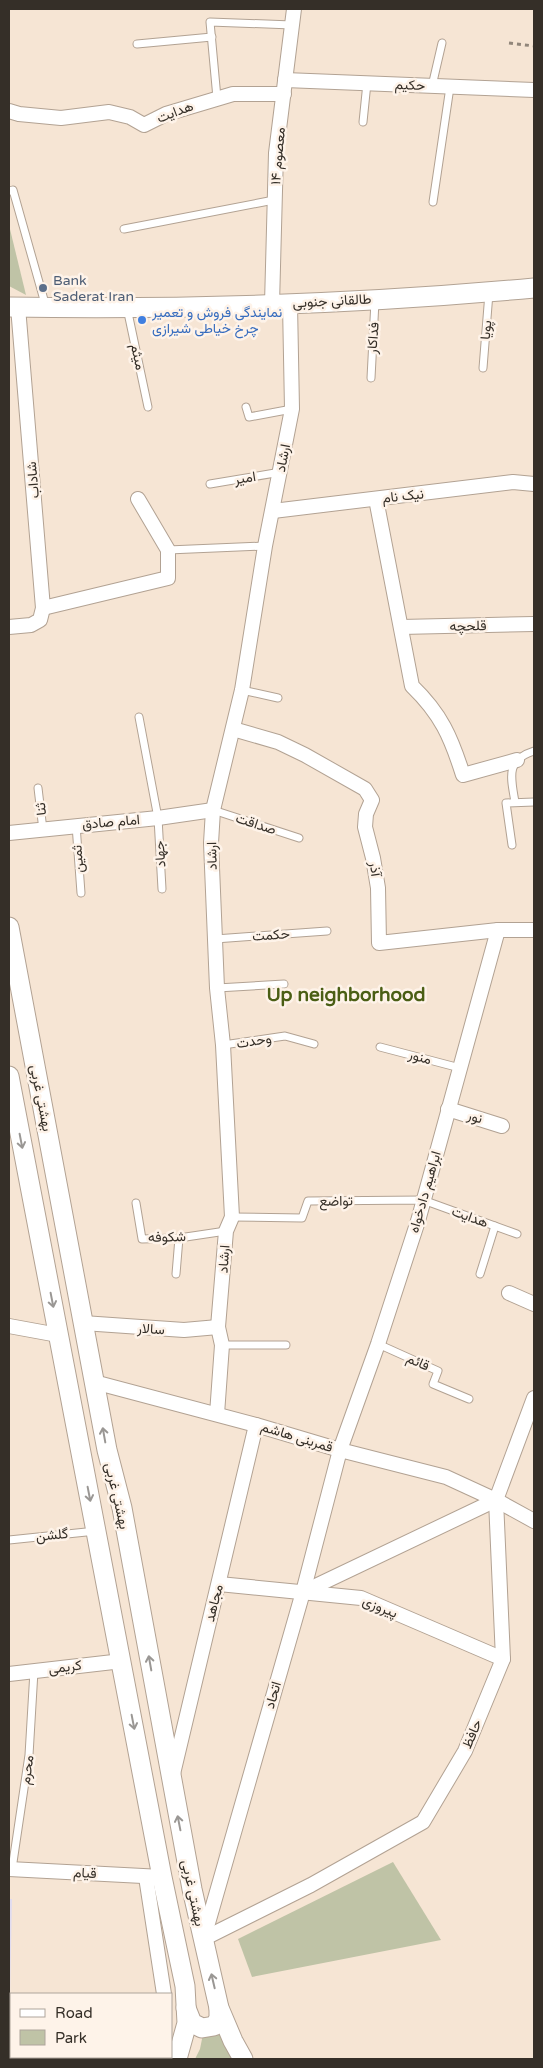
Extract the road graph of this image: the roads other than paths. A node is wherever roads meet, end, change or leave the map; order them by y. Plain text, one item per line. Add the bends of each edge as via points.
1 (294, 9) edge
2 (292, 25) junction
3 (212, 37) junction
4 (442, 43) dead end
5 (137, 44) dead end
6 (367, 83) junction
7 (284, 86) junction
8 (432, 86) junction
9 (450, 87) junction
10 (534, 90) edge
11 (217, 98) junction
12 (9, 111) edge
13 (363, 122) dead end
14 (9, 191) edge
15 (274, 200) junction
16 (433, 202) dead end
17 (124, 229) dead end
18 (534, 288) edge
19 (489, 292) junction
20 (376, 299) junction
21 (281, 304) junction
22 (12, 305) edge
23 (46, 307) junction
24 (127, 307) junction
25 (483, 368) dead end
26 (371, 378) dead end
27 (148, 407) dead end
28 (246, 407) dead end
29 (292, 409) junction
30 (281, 472) junction
31 (210, 484) dead end
32 (534, 484) edge
33 (376, 498) junction
34 (138, 499) dead end
35 (272, 511) junction
36 (266, 546) junction
37 (168, 550) junction
38 (43, 608) junction
39 (534, 624) edge
40 (9, 627) edge
41 (401, 627) junction
42 (242, 690) junction
43 (278, 698) dead end
44 (140, 717) dead end
45 (233, 729) junction
46 (534, 751) edge
47 (518, 760) junction
48 (38, 788) dead end
49 (514, 802) junction
50 (534, 802) edge
51 (213, 810) junction
52 (158, 818) junction
53 (76, 825) junction
54 (43, 830) junction
55 (9, 833) edge
56 (299, 838) dead end
57 (512, 845) dead end
58 (162, 889) dead end
59 (81, 893) dead end
60 (9, 927) edge
61 (498, 930) junction
62 (534, 930) edge
63 (327, 931) dead end
64 (216, 939) junction
65 (284, 984) dead end
66 (217, 988) junction
67 (314, 1044) dead end
68 (224, 1045) junction
69 (380, 1047) dead end
70 (460, 1068) junction
71 (9, 1076) edge
72 (448, 1109) junction
73 (502, 1126) dead end
74 (52, 1159) junction
75 (26, 1164) junction
76 (423, 1200) junction
77 (136, 1203) dead end
78 (232, 1217) junction
79 (495, 1226) junction
80 (226, 1231) junction
81 (517, 1234) dead end
82 (179, 1238) junction
83 (176, 1274) dead end
84 (480, 1274) dead end
85 (509, 1294) dead end
86 (534, 1304) edge
87 (83, 1323) junction
88 (9, 1326) edge
89 (218, 1328) junction
90 (58, 1335) junction
91 (378, 1344) junction
92 (222, 1345) junction
93 (286, 1345) dead end
94 (94, 1382) junction
95 (534, 1398) edge
96 (469, 1399) dead end
97 (217, 1414) junction
98 (256, 1425) junction
99 (340, 1450) junction
100 (496, 1500) junction
101 (534, 1521) edge
102 (96, 1531) junction
103 (9, 1540) edge
104 (219, 1584) junction
105 (303, 1592) junction
106 (503, 1660) junction
107 (122, 1661) junction
108 (34, 1671) junction
109 (9, 1674) edge
110 (171, 1782) junction
111 (10, 1869) edge
112 (154, 1877) junction
113 (203, 1939) junction
114 (164, 1993) edge
115 (186, 2006) junction
116 (219, 2008) junction
117 (177, 2059) edge
118 (243, 2059) edge

1 - 2 street, ۱۴ معصوم
2 - 3 lane via 210,22
2 - 7 street, ۱۴ معصوم
3 - 5 lane
3 - 11 lane
4 - 8 lane
6 - 7 street, حکیم
6 - 8 street, حکیم
6 - 13 lane
7 - 11 street, هدایت
7 - 15 street, ۱۴ معصوم
8 - 9 street, حکیم
9 - 10 street, حکیم
9 - 16 lane
11 - 12 street, هدایت via 144,124 108,112 61,118
14 - 23 lane via 13,190
15 - 17 lane
15 - 21 street, ۱۴ معصوم
18 - 19 street, طالقانی جنوبی
19 - 20 street, طالقانی جنوبی
19 - 25 lane, پویا
20 - 21 street, طالقانی جنوبی
20 - 26 lane, فداکار
21 - 24 street, طالقانی جنوبی
21 - 29 street, ارشاد
22 - 23 street, طالقانی جنوبی
22 - 38 street, شاداب
23 - 24 street, طالقانی جنوبی
24 - 27 lane, میثم
28 - 29 lane via 249,416
29 - 30 street, ارشاد
30 - 31 lane, امیر
30 - 35 street, ارشاد
32 - 33 street, نیک نام via 513,482
33 - 35 street, نیک نام
33 - 41 street
34 - 37 street
35 - 36 street, ارشاد
36 - 37 lane
36 - 42 street, ارشاد
37 - 38 street via 168,578
38 - 40 street via 40,620 31,625
39 - 41 street, قلحچه
41 - 47 street via 412,686 431,704 452,739 463,775
42 - 43 lane
42 - 45 street, ارشاد
44 - 52 lane, جهاد
45 - 51 street, ارشاد
45 - 61 street, آذر via 278,742 365,789 372,800 365,828 378,888 379,943
46 - 47 lane
47 - 49 lane via 511,770
48 - 54 lane, ثنا
49 - 50 lane
49 - 57 lane via 506,803
51 - 52 street, امام صادق
51 - 56 lane, صداقت
51 - 64 street, ارشاد
52 - 53 street, امام صادق
52 - 58 lane, جهاد
53 - 54 street, امام صادق
53 - 59 lane, ثمین
54 - 55 street, امام صادق
60 - 74 street, بهشتی غربی
61 - 62 street, آذر
61 - 70 street, ابراهیم دادخواه
63 - 64 lane, حکمت
64 - 66 street, ارشاد
65 - 66 lane
66 - 68 street, ارشاد
67 - 68 lane, وحدت via 285,1036
68 - 78 street, ارشاد
69 - 70 lane, منور
70 - 72 street, ابراهیم دادخواه
71 -> 75 street, بهشتی غربی
72 - 73 street, نور
72 - 76 street, ابراهیم دادخواه
74 - 75 street
74 - 87 street, بهشتی غربی
75 -> 90 street, بهشتی غربی
76 - 78 lane, تواضع via 308,1202 302,1218
76 - 79 lane, هدایت
76 - 91 street, ابراهیم دادخواه
77 - 82 lane, شکوفه via 142,1239
78 - 80 street, ارشاد
79 - 81 lane, هدایت
79 - 84 lane
80 - 82 lane, شکوفه
80 - 89 street, ارشاد
82 - 83 lane
85 - 86 street
87 - 89 street, سالار via 184,1330
87 - 94 street, بهشتی غربی
88 - 90 street
89 - 92 street, ارشاد
90 -> 102 street, بهشتی غربی
91 - 96 lane, قائم via 438,1371 433,1384
91 - 99 street, ابراهیم دادخواه
92 - 93 lane
92 - 97 street, ارشاد
94 - 97 street, قمربنی هاشم
110 -> 94 street, بهشتی غربی via 122,1508
95 - 100 street, حافظ
97 - 98 street, قمربنی هاشم
98 - 99 street, قمربنی هاشم
98 - 104 street, مجاهد
99 - 100 street, قمربنی هاشم via 446,1477
99 - 105 street, اتحاد
100 - 101 street, قمربنی هاشم
100 - 105 street
100 - 106 street, حافظ
102 - 103 lane, گلشن
102 - 107 street, بهشتی غربی
104 - 105 street, پیروزی
104 - 110 street, مجاهد
105 - 106 street, پیروزی via 361,1598
105 - 113 street, اتحاد
106 - 113 street, حافظ via 465,1751 423,1822 311,1885
107 - 108 street, کریمی
107 -> 112 street, بهشتی غربی
108 - 109 street, کریمی
108 - 111 lane, محرم via 29,1755
113 -> 110 street, بهشتی غربی
111 - 112 street, قیام
112 - 114 street
112 - 115 street, بهشتی غربی via 185,1986
116 -> 113 street, بهشتی غربی
115 - 116 street via 192,2023 202,2028 214,2026 219,2019
115 - 117 street, بهشتی غربی via 187,2023
116 - 118 street, بهشتی غربی

